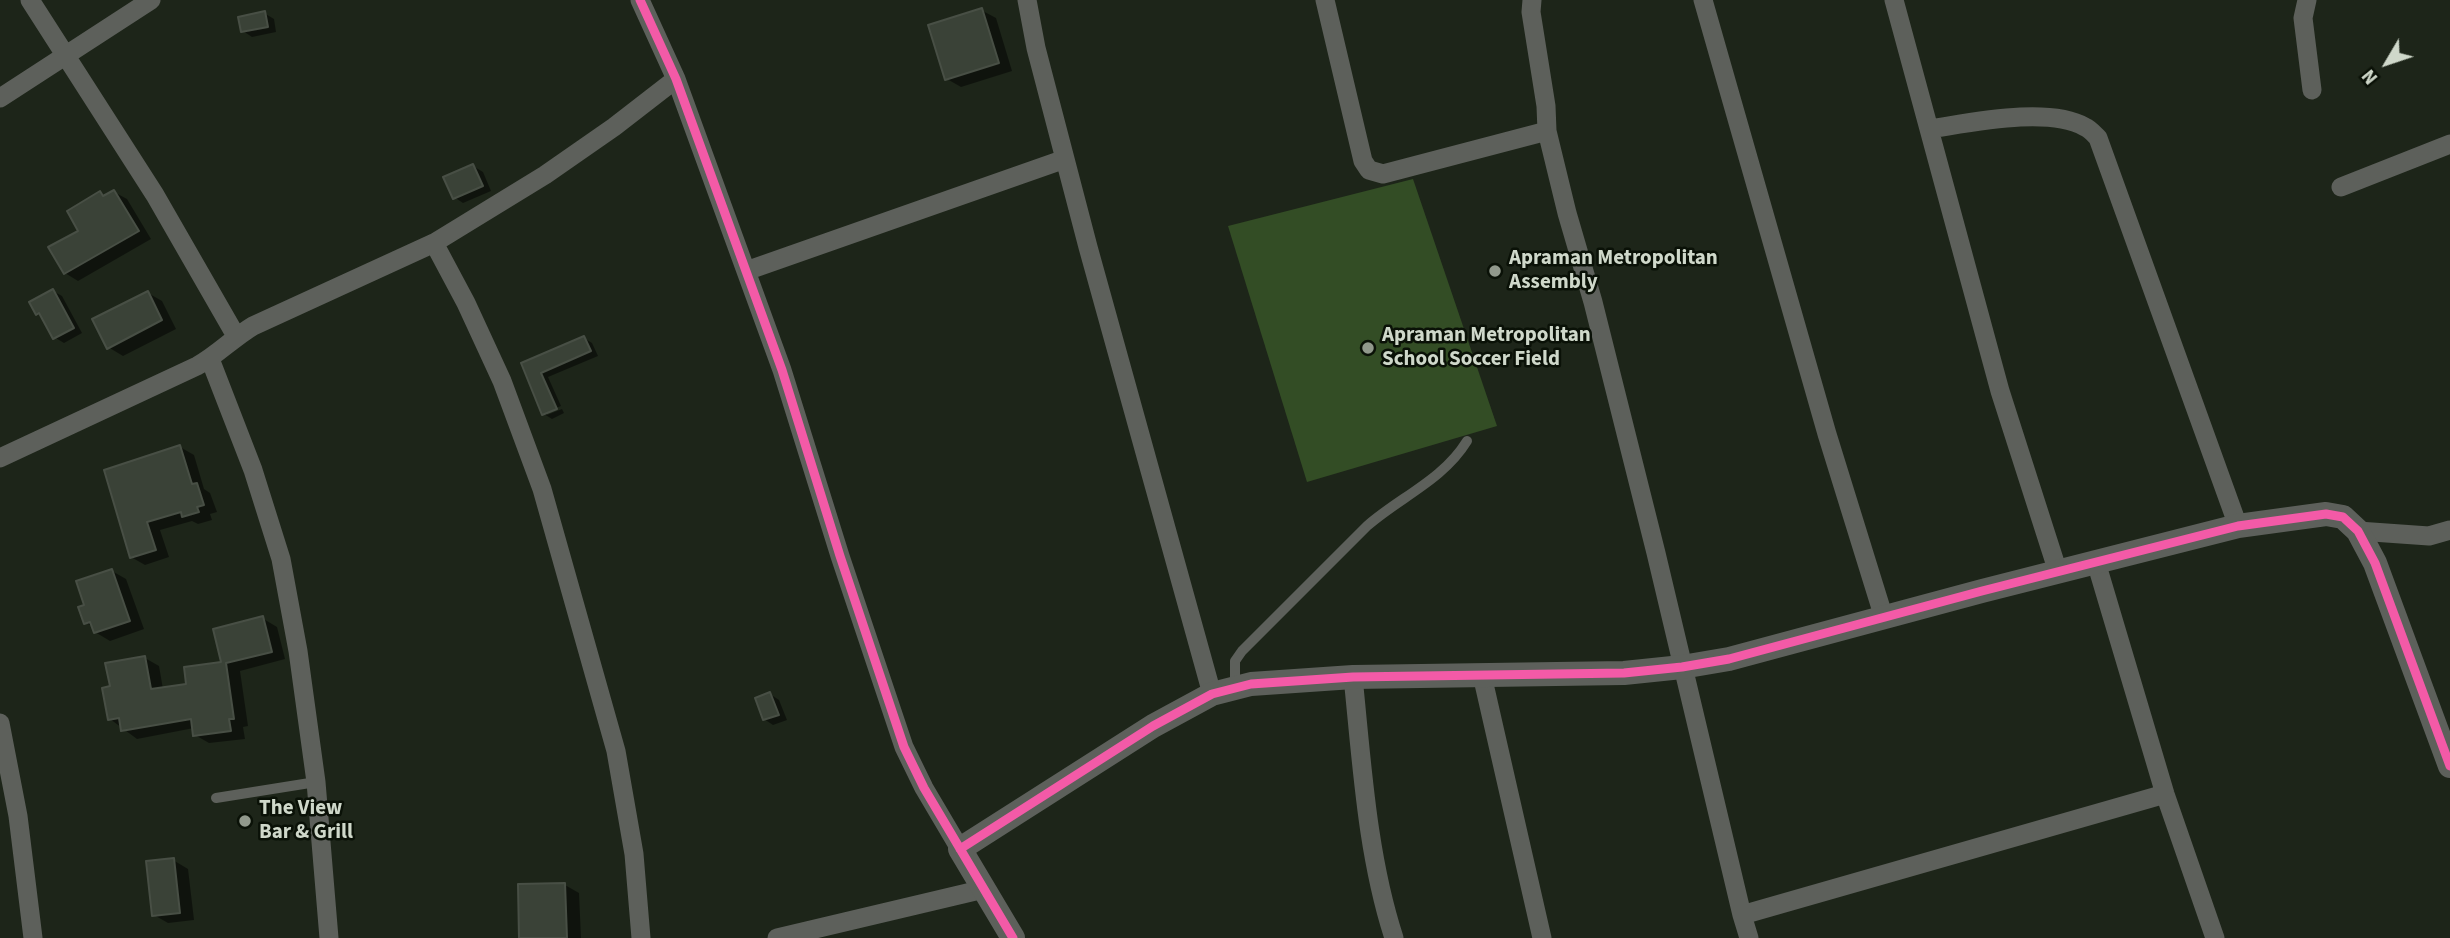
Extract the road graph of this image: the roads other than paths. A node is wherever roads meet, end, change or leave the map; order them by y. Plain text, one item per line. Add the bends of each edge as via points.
1 (30, 0) edge
2 (151, 0) edge
3 (640, 0) edge
4 (1027, 0) edge
5 (1325, 0) edge
6 (1532, 0) edge
7 (1703, 0) edge
8 (1894, 0) edge
9 (2307, 0) edge
10 (66, 54) junction
11 (676, 79) junction
12 (2312, 90) dead end
13 (0, 98) edge
14 (1929, 129) junction
15 (1548, 131) junction
16 (2450, 144) edge
17 (1065, 159) junction
18 (2341, 187) dead end
19 (434, 243) junction
20 (746, 271) junction
21 (236, 336) junction
22 (210, 359) junction
23 (1467, 441) dead end
24 (0, 458) edge
25 (2238, 527) junction
26 (2450, 530) edge
27 (2358, 531) junction
28 (2096, 562) junction
29 (2058, 572) junction
30 (1884, 618) junction
31 (1682, 667) junction
32 (1482, 675) junction
33 (1353, 677) junction
34 (1224, 691) junction
35 (0, 723) edge
36 (2449, 759) edge
37 (316, 782) junction
38 (2165, 794) junction
39 (216, 798) dead end
40 (960, 849) junction
41 (984, 889) junction
42 (1742, 915) junction
43 (33, 938) edge
44 (329, 938) edge
45 (641, 938) edge
46 (776, 938) edge
47 (1013, 938) edge
48 (1394, 938) edge
49 (1542, 938) edge
50 (1749, 938) edge
51 (2215, 938) edge

1 - 10 street
2 - 10 street
3 - 11 street
4 - 17 street
5 - 15 street via 1363,161 1369,170 1383,174
6 - 15 street
7 - 30 street
8 - 14 street
9 - 12 street via 2303,18
10 - 13 street
10 - 21 street
11 - 19 street via 545,175
11 - 20 street
14 - 25 street via 2036,117 2087,127 2098,138
14 - 29 street via 2000,391
15 - 31 street
16 - 18 street
17 - 20 street
17 - 34 street
19 - 21 street
19 - 45 street via 502,381 542,489 616,751 634,854
20 - 40 street via 904,747
21 - 22 street
22 - 24 street
22 - 37 street via 281,559
23 - 34 lane via 1441,472 1367,526 1242,651
25 - 27 street via 2326,514 2343,517
25 - 28 street
26 - 27 street via 2429,537
27 - 36 street via 2375,563
28 - 29 street
28 - 38 street
29 - 30 street
30 - 31 street
31 - 32 street via 1624,673
31 - 42 street
32 - 33 street
32 - 49 street
33 - 34 street via 1251,684
33 - 48 street via 1374,853
34 - 40 street via 1153,726
35 - 43 street via 18,816
37 - 39 lane
37 - 44 street
38 - 42 street
38 - 51 street
40 - 41 street
41 - 46 street
41 - 47 street
42 - 50 street

